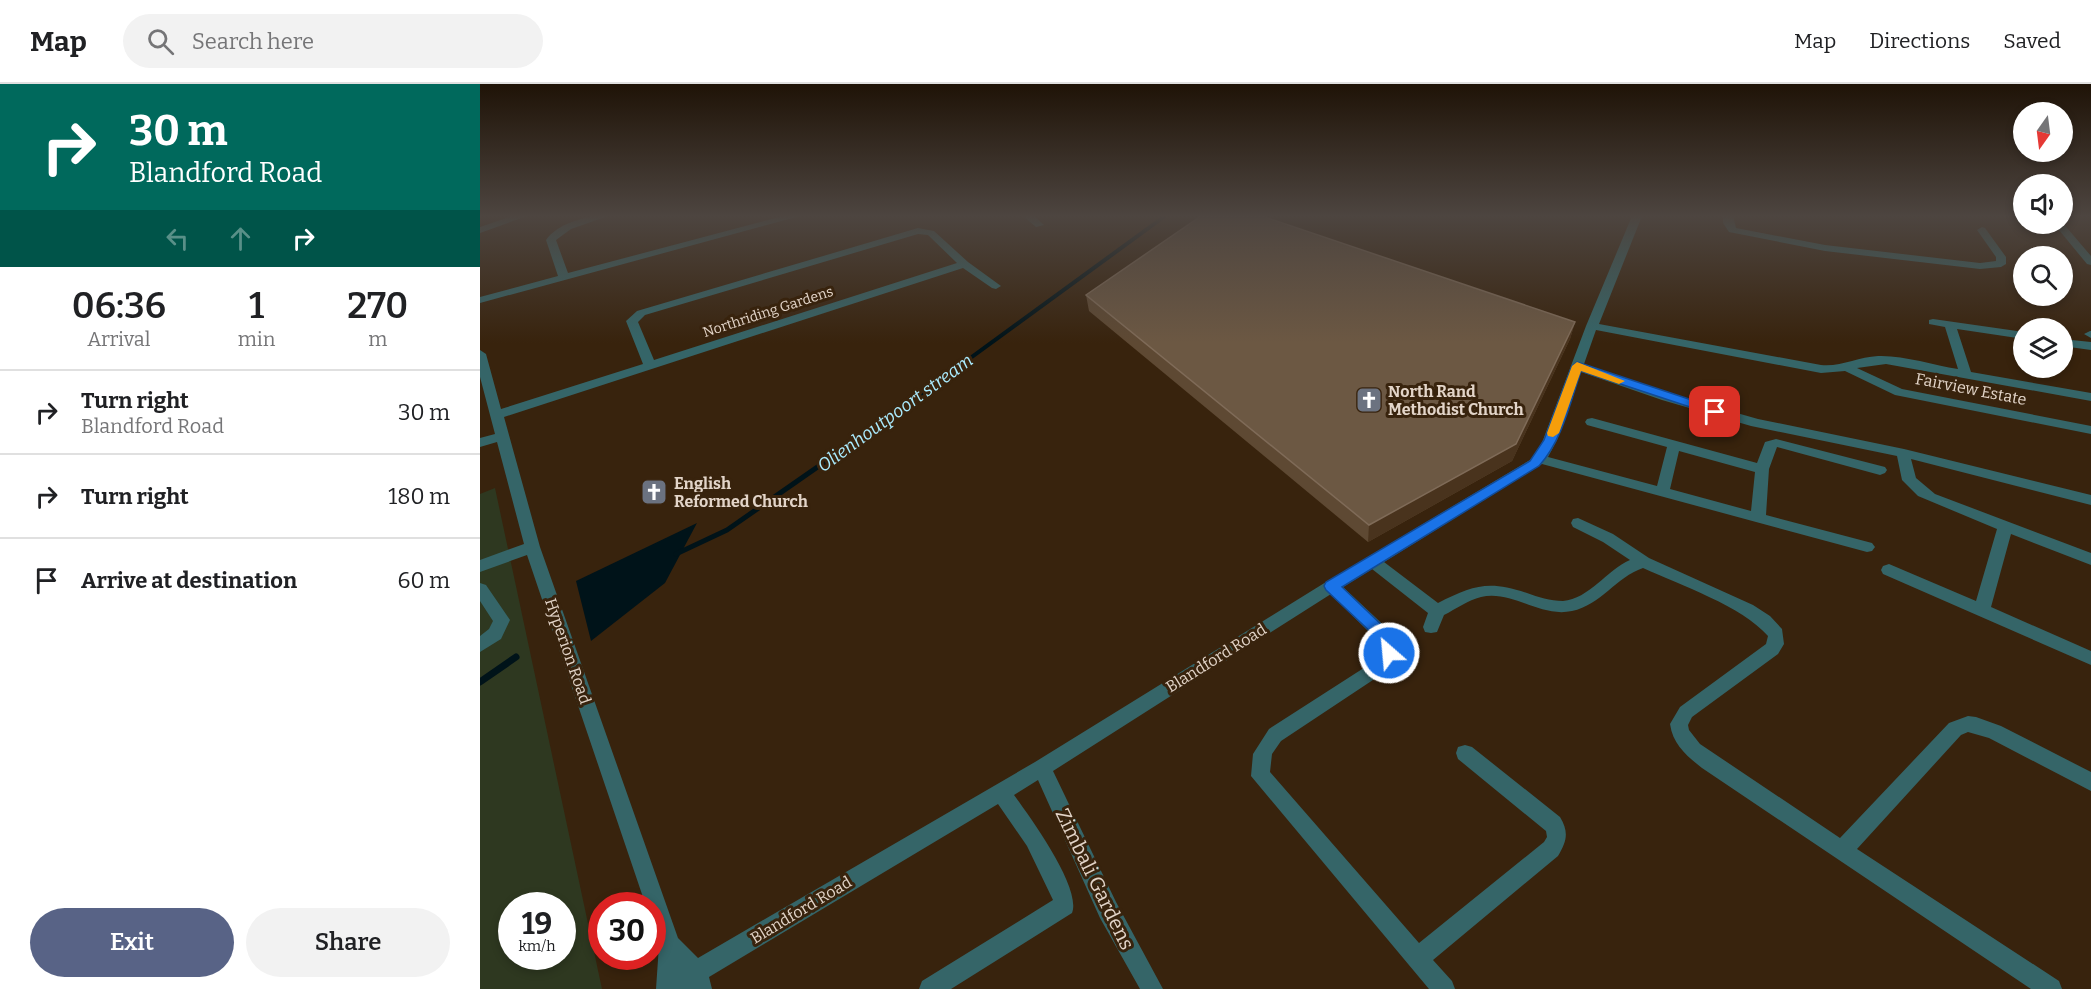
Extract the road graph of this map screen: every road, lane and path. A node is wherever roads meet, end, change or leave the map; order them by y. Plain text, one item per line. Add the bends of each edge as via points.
1 (557, 258) edge
2 (640, 258) edge
3 (825, 258) edge
4 (958, 258) edge
5 (1620, 258) edge
6 (1913, 258) edge
7 (2001, 258) edge
8 (964, 264) junction
9 (564, 279) junction
10 (996, 286) dead end
11 (480, 300) edge
12 (1594, 322) junction
13 (1933, 322) dead end
14 (1950, 325) junction
15 (2013, 334) edge
16 (2073, 344) edge
17 (2091, 346) edge
18 (480, 354) edge
19 (650, 366) junction
20 (1577, 366) junction
21 (1848, 368) junction
22 (1966, 375) junction
23 (2091, 398) edge
24 (497, 415) junction
25 (1592, 422) dead end
26 (2091, 430) edge
27 (501, 436) junction
28 (480, 443) edge
29 (1674, 445) junction
30 (1904, 453) junction
31 (1539, 459) junction
32 (1762, 469) junction
33 (1880, 470) dead end
34 (1662, 492) junction
35 (2091, 500) edge
36 (1758, 517) junction
37 (1578, 523) dead end
38 (2005, 527) junction
39 (532, 547) junction
40 (1867, 547) dead end
41 (2091, 559) edge
42 (1373, 562) junction
43 (1644, 562) junction
44 (480, 566) edge
45 (1888, 570) dead end
46 (1332, 586) junction
47 (480, 589) edge
48 (1982, 610) junction
49 (1437, 611) junction
50 (1431, 627) dead end
51 (480, 645) edge
52 (2091, 658) edge
53 (1465, 753) dead end
54 (1042, 768) junction
55 (2091, 782) edge
56 (1000, 791) junction
57 (1843, 849) junction
58 (670, 945) junction
59 (1418, 958) junction
60 (698, 981) edge
61 (667, 989) edge
62 (930, 989) edge
63 (1152, 989) edge
64 (1444, 989) edge
65 (2051, 989) edge

1 - 9 street
2 - 9 street
3 - 19 street via 646,311 632,321
4 - 8 street
5 - 12 street
6 - 7 street via 1980,266 1997,266
8 - 10 street
8 - 19 street, Northriding Gardens
9 - 11 street
12 - 20 street
12 - 21 street, Fairview Estate via 1821,369
13 - 14 street
14 - 15 street
14 - 22 street, Fairview Estate
16 - 17 street
18 - 24 street, Hyperion Road
19 - 24 street, Northriding Gardens
20 - 30 street via 1746,420
20 - 31 street
21 - 22 street, Fairview Estate via 1875,360
21 - 26 street, Fairview Estate via 1899,392
22 - 23 street, Fairview Estate
24 - 27 street, Hyperion Road
25 - 29 street
27 - 28 street
27 - 39 street, Hyperion Road
29 - 32 street
29 - 34 street
30 - 35 street
30 - 38 street via 1912,485
31 - 34 street
31 - 42 street, Blandford Road
32 - 33 street via 1770,445 1776,443
32 - 36 street
34 - 36 street
36 - 40 street
37 - 43 street
38 - 41 street
38 - 48 street
39 - 44 street
39 - 58 street, Hyperion Road
42 - 46 street, Blandford Road
42 - 49 street
43 - 49 street via 1624,569 1574,606 1545,604 1489,590
43 - 57 street via 1747,609 1776,634 1772,649 1686,712 1679,724 1681,737 1709,762
45 - 48 street
46 - 54 street, Blandford Road
46 - 59 street via 1385,637 1389,653 1376,669 1275,735 1260,758 1261,776
47 - 51 street via 502,620 495,634
48 - 52 street
49 - 50 street
53 - 59 street via 1553,824 1558,838 1551,849
54 - 56 street, Blandford Road
54 - 63 street, Zimbali Gardens via 1108,910
55 - 57 street via 1995,732 1976,725 1962,726
56 - 60 street, Blandford Road
56 - 62 street, Zimbali Gardens via 1034,839 1064,905
57 - 65 street
58 - 60 street, Hyperion Road
58 - 61 street, Hyperion Road
59 - 64 street
60 - 61 street, Blandford Road

